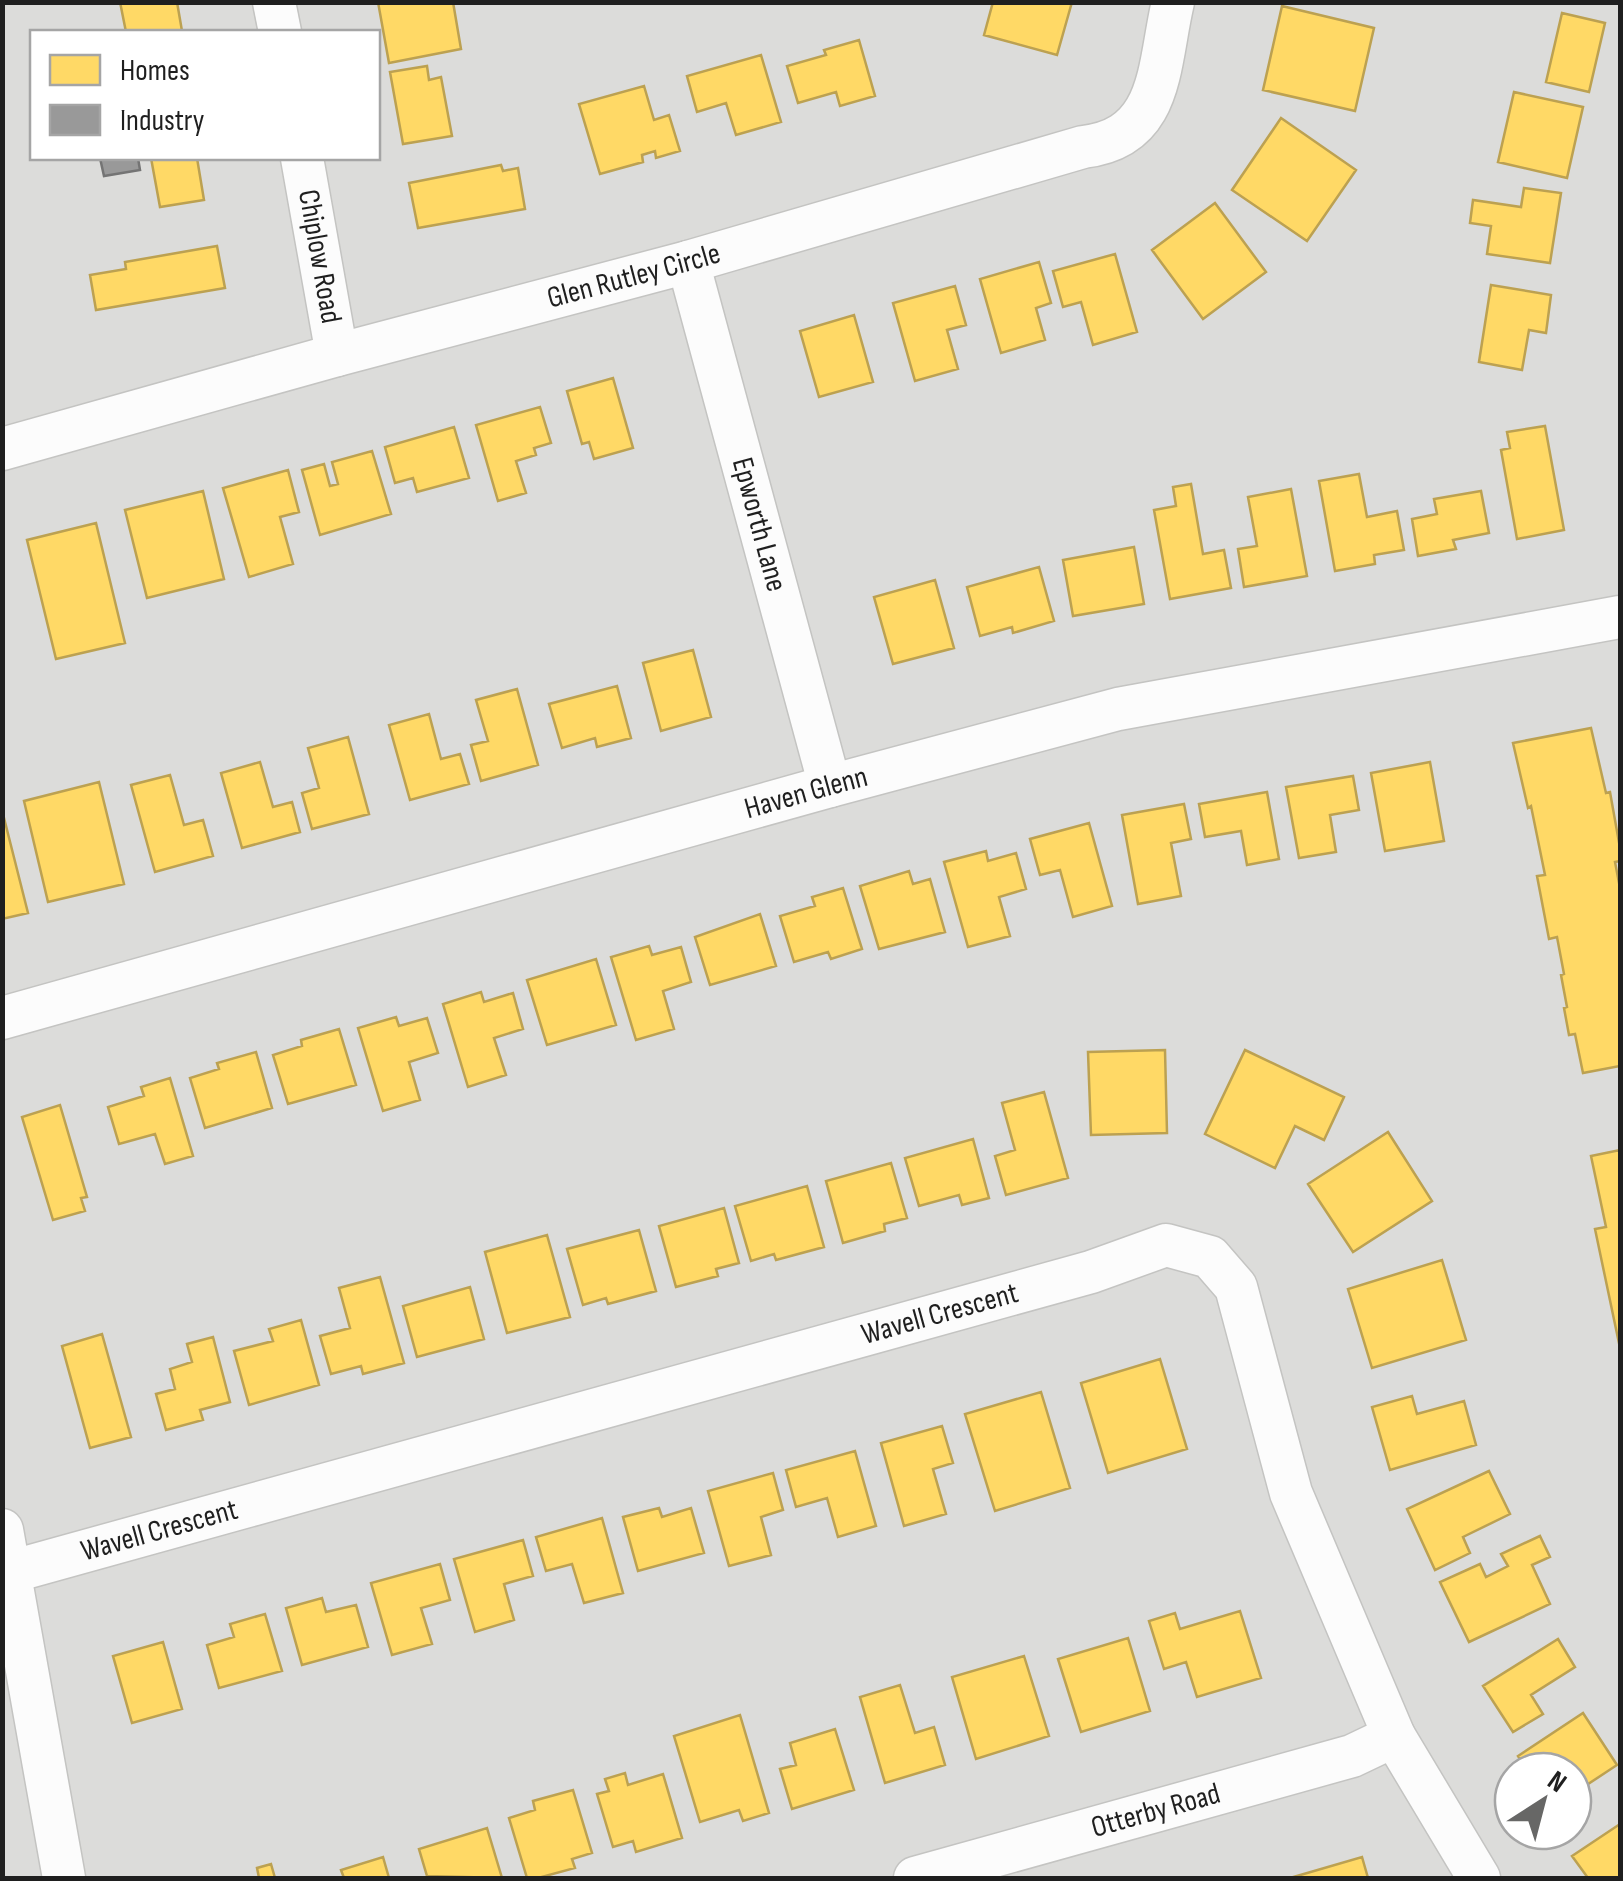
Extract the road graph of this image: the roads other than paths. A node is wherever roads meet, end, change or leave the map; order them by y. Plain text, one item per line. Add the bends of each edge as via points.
1 (274, 2) edge
2 (1173, 2) edge
3 (280, 30) edge
4 (302, 160) edge
5 (688, 262) junction
6 (337, 354) junction
7 (2, 449) edge
8 (1620, 618) edge
9 (830, 786) junction
10 (2, 1018) edge
11 (2, 1530) edge
12 (10, 1572) junction
13 (1394, 1736) junction
14 (64, 1878) edge
15 (915, 1878) edge
16 (1478, 1878) edge

1 - 3 street
2 - 5 street, Glen Rutley Circle via 1154,98 1140,121 1110,144
4 - 6 street, Chiplow Road
5 - 6 street, Glen Rutley Circle
5 - 9 street, Epworth Lane
6 - 7 street, Glen Rutley Circle
8 - 9 street, Haven Glenn via 1118,710
9 - 10 street, Haven Glenn
11 - 12 street
12 - 13 street, Wavell Crescent via 1072,1277 1166,1245 1210,1257 1236,1287 1291,1493
12 - 14 street
13 - 15 street, Otterby Road via 1352,1756
13 - 16 street, Wavell Crescent

